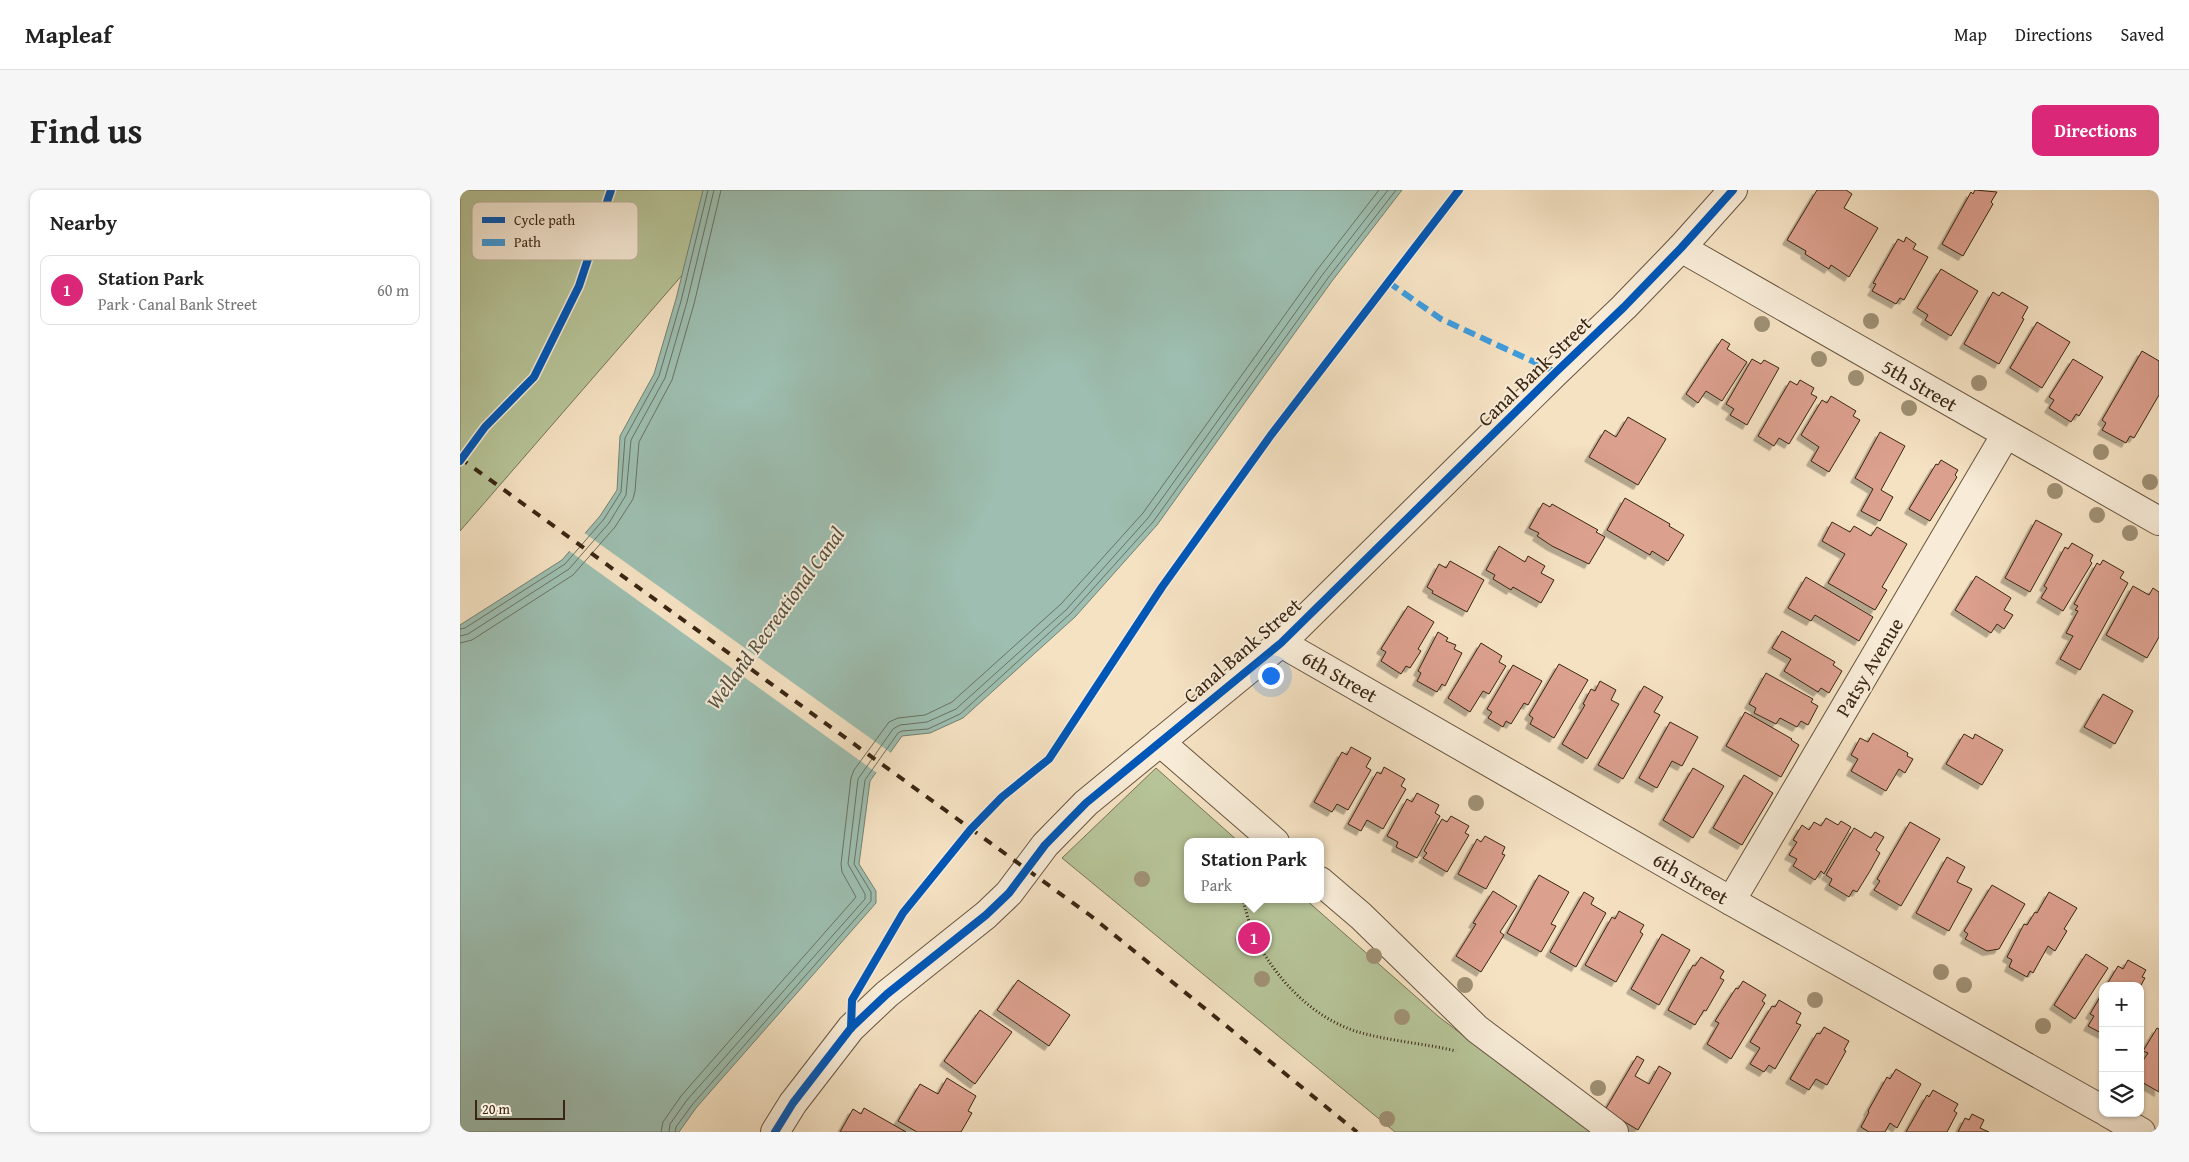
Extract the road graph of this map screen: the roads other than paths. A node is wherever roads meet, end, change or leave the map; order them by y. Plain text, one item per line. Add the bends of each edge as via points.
1 (1733, 190) edge
2 (1682, 248) junction
3 (2006, 434) junction
4 (2159, 521) edge
5 (1281, 643) junction
6 (1160, 742) junction
7 (1270, 838) edge
8 (1324, 884) edge
9 (1731, 901) junction
10 (2099, 1108) edge
11 (2115, 1117) edge
12 (775, 1132) edge
13 (1614, 1132) edge
14 (2141, 1132) edge

1 - 2 street, Canal Bank Street
2 - 3 street, 5th Street
2 - 5 street, Canal Bank Street
3 - 4 street, 5th Street
3 - 9 street, Patsy Avenue
5 - 6 street, Canal Bank Street
5 - 9 street, 6th Street
6 - 7 street
6 - 12 street, Canal Bank Street via 1086,803 1046,845 1009,893 986,915 887,994 851,1028 793,1103
8 - 13 street via 1477,1029
9 - 10 street, 6th Street
11 - 14 street

